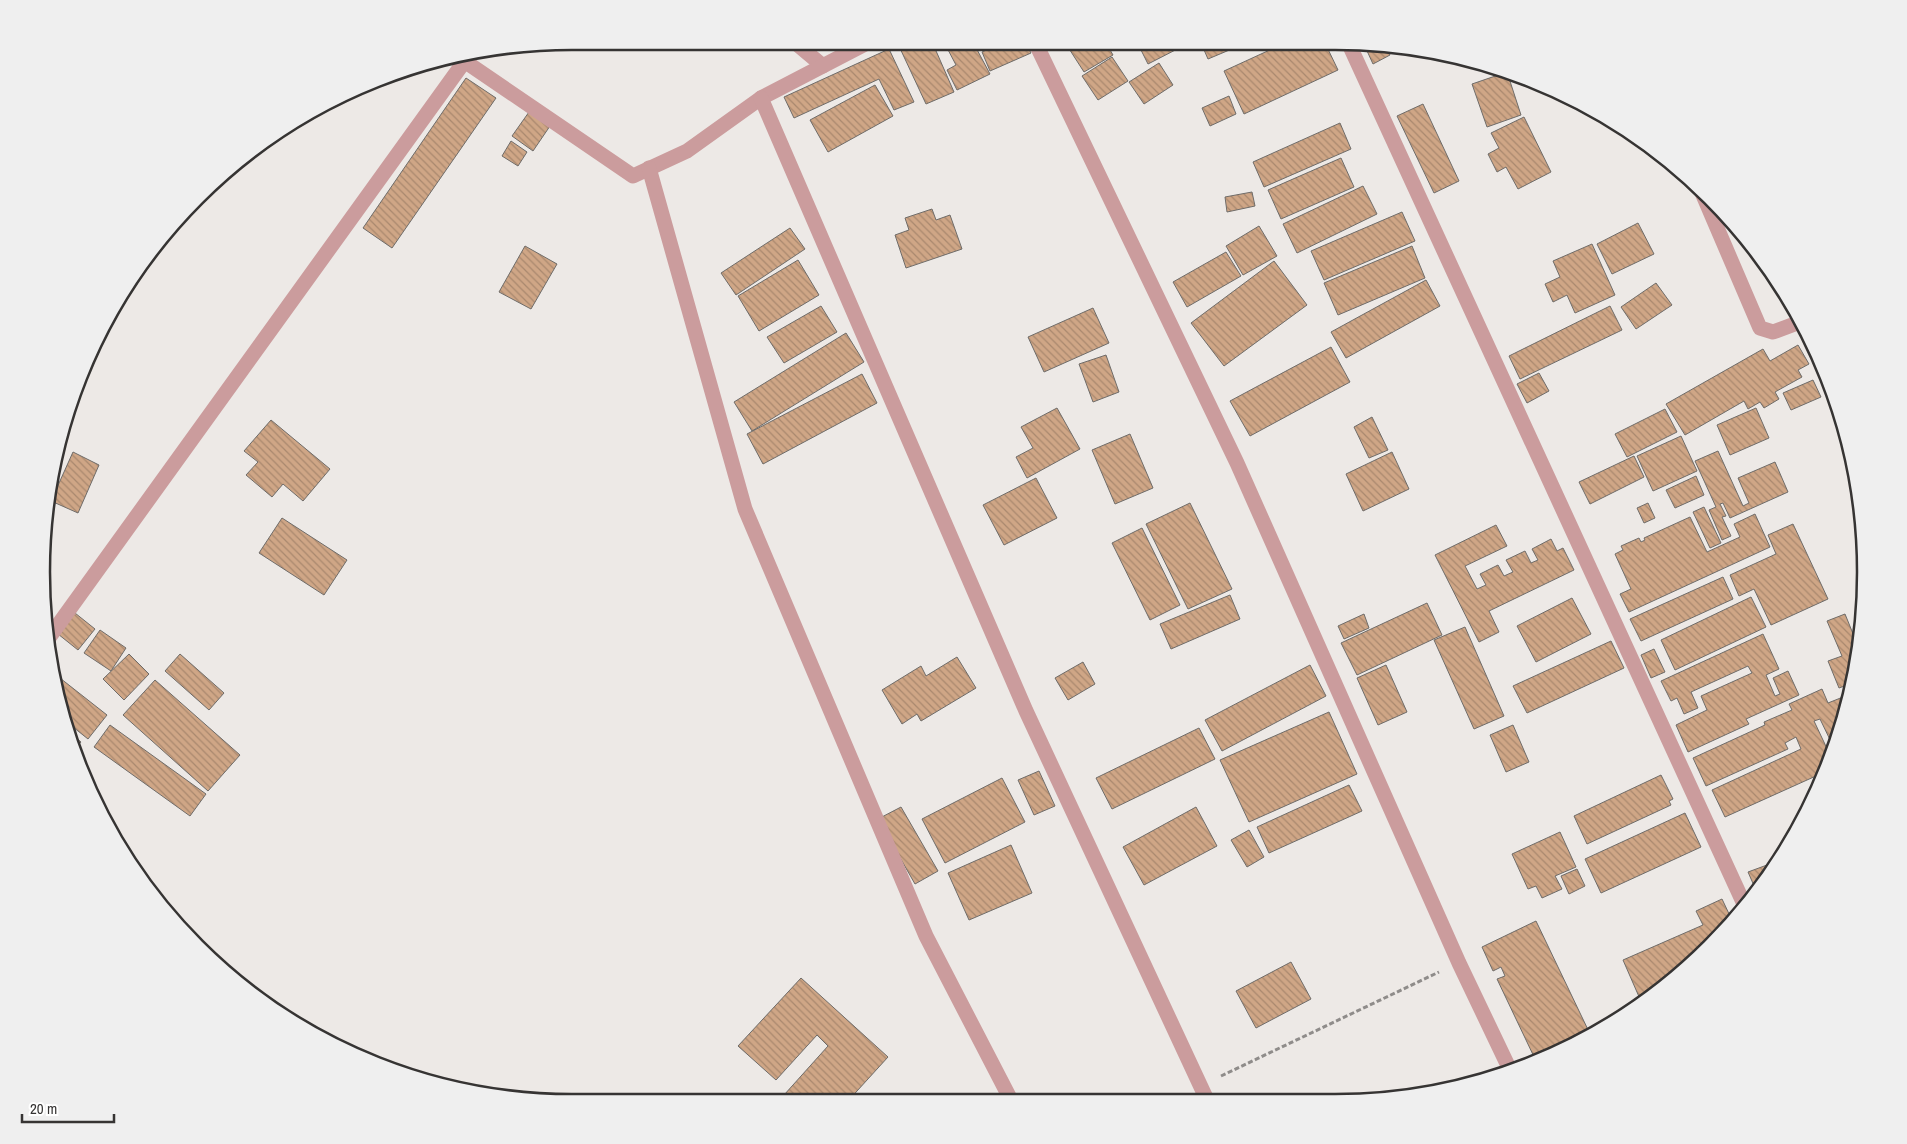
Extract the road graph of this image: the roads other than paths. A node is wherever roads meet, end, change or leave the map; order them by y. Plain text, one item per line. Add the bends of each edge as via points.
1 (804, 50) edge
2 (854, 50) edge
3 (1039, 50) edge
4 (1352, 50) edge
5 (464, 62) edge
6 (457, 63) edge
7 (823, 66) junction
8 (761, 98) junction
9 (649, 168) junction
10 (1709, 208) edge
11 (1794, 324) edge
12 (53, 632) edge
13 (1742, 899) edge
14 (1507, 1064) edge
15 (1008, 1094) edge
16 (1204, 1094) edge

1 - 7 street
2 - 7 street
3 - 14 street via 1237,463 1459,963
4 - 13 street
5 - 9 street via 633,176
6 - 12 street
7 - 8 street
8 - 9 street via 687,151
8 - 16 street via 1026,711
9 - 15 street via 745,509 926,936
10 - 11 street via 1760,328 1773,332

